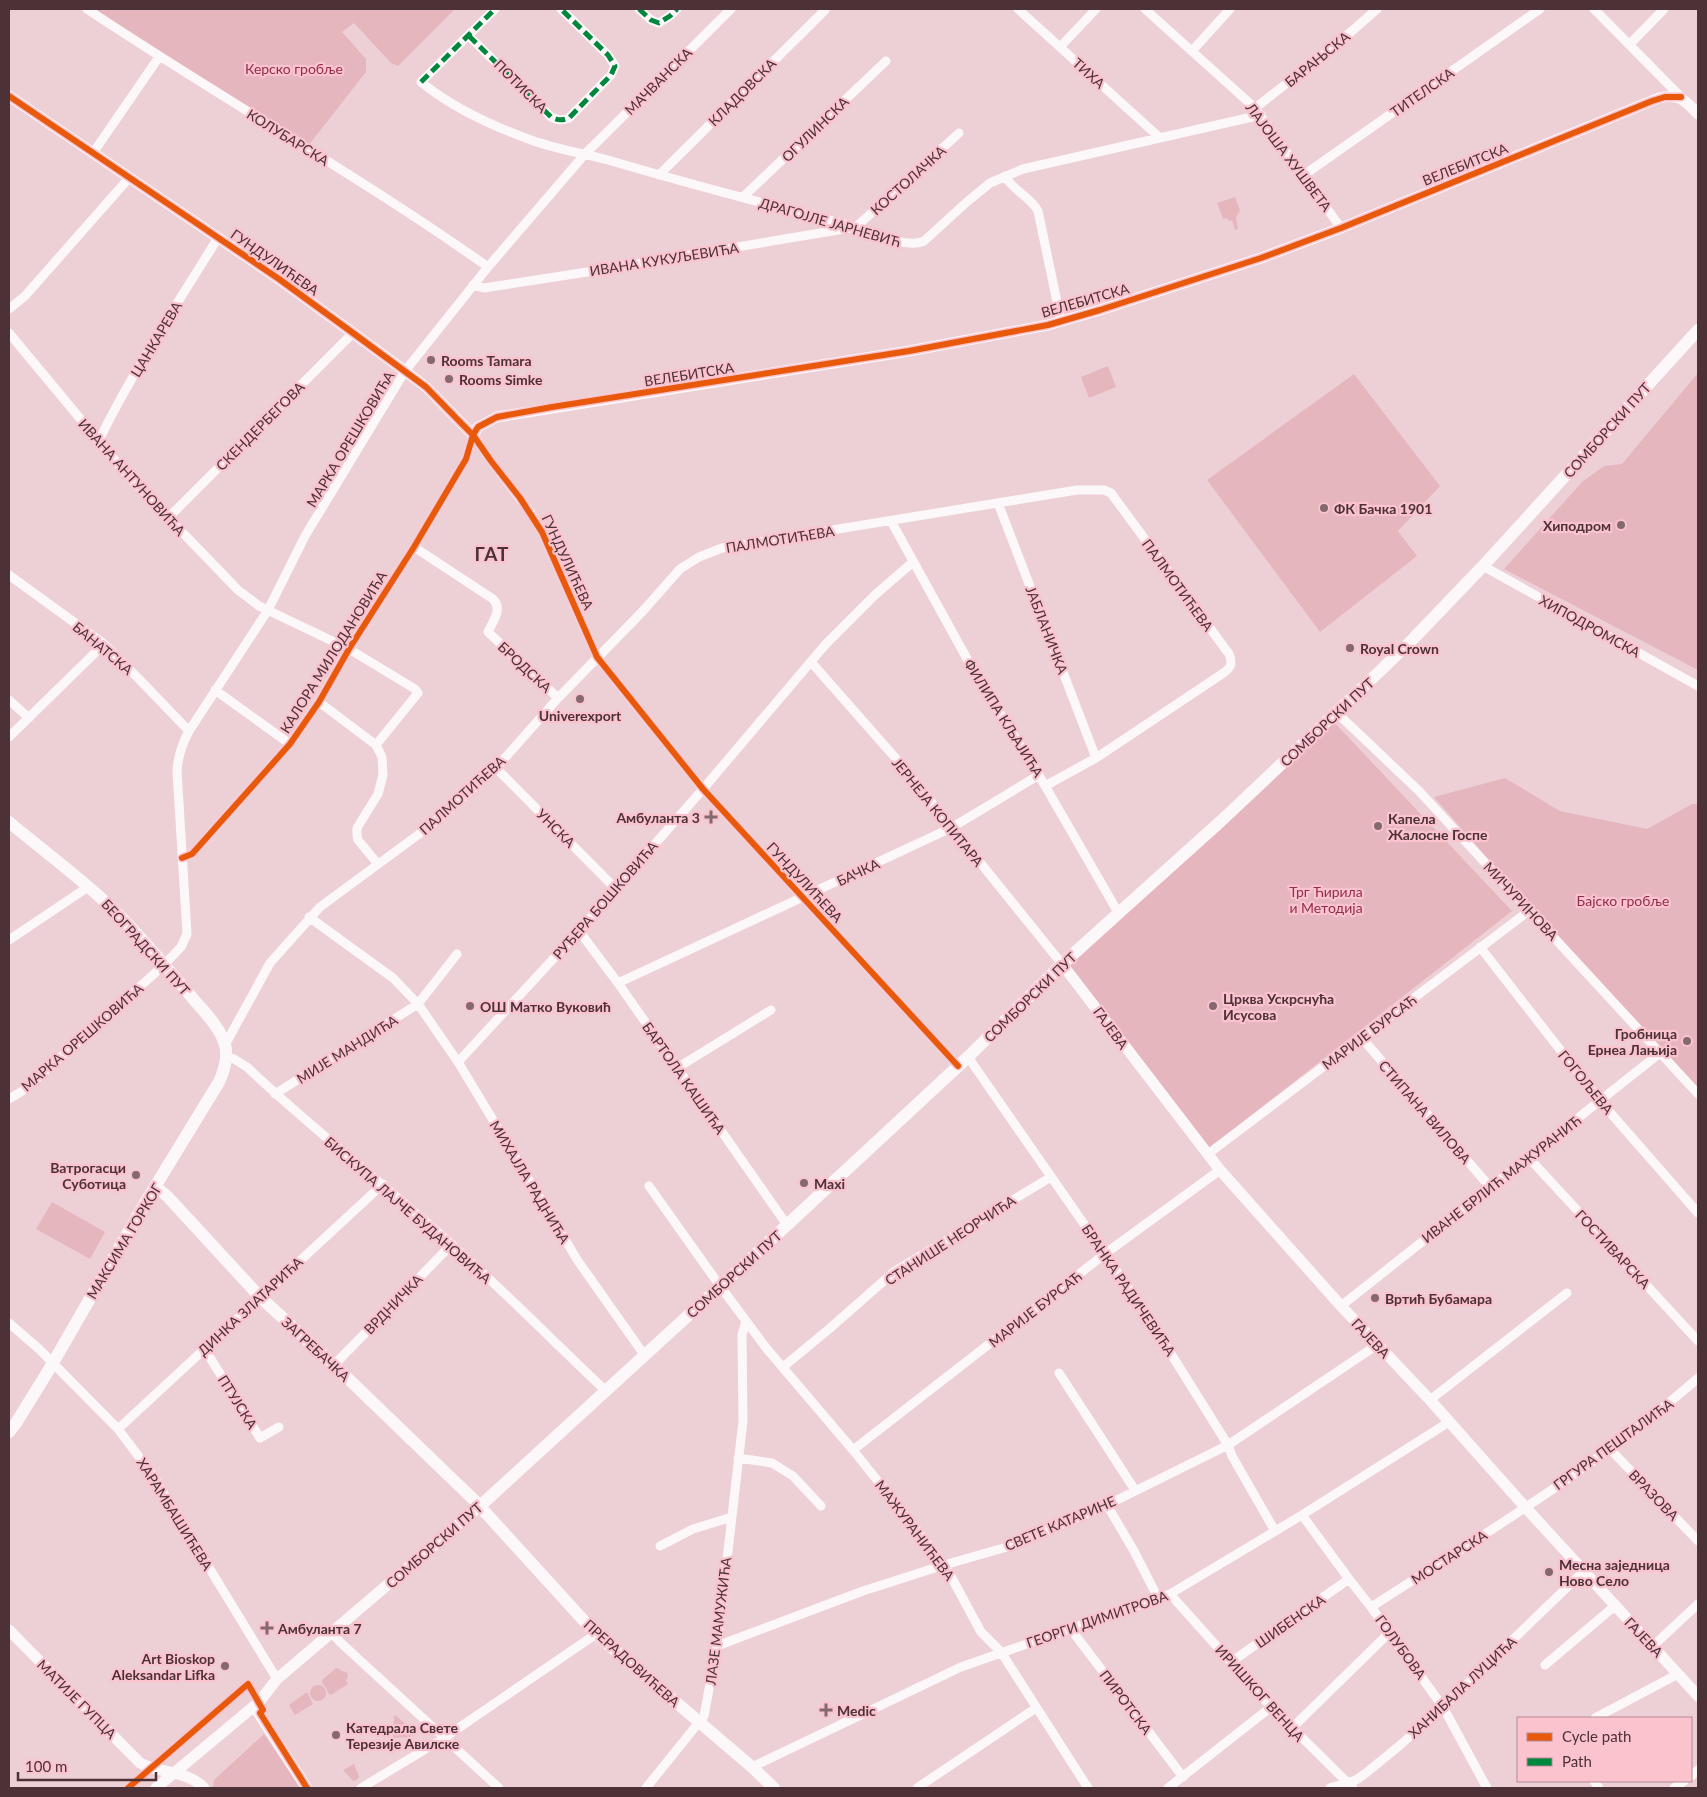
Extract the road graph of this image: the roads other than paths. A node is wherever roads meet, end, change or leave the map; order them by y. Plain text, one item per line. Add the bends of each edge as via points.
1 (86, 9) edge
2 (495, 9) edge
3 (562, 9) edge
4 (639, 9) edge
5 (677, 9) edge
6 (732, 9) edge
7 (1018, 9) edge
8 (1096, 9) edge
9 (1145, 9) edge
10 (1230, 9) edge
11 (1377, 9) edge
12 (1540, 9) edge
13 (1594, 9) edge
14 (1664, 9) edge
15 (825, 10) edge
16 (469, 36) junction
17 (1630, 44) junction
18 (1060, 47) junction
19 (1192, 51) junction
20 (159, 57) junction
21 (886, 61) dead end
22 (1668, 83) junction
23 (9, 96) edge
24 (1666, 97) junction
25 (1681, 97) junction
26 (1258, 111) junction
27 (1698, 114) edge
28 (959, 133) dead end
29 (1160, 138) junction
30 (93, 153) junction
31 (585, 154) junction
32 (658, 175) junction
33 (1304, 175) junction
34 (1005, 176) junction
35 (129, 178) junction
36 (743, 197) junction
37 (818, 218) junction
38 (856, 227) junction
39 (1341, 228) junction
40 (816, 234) junction
41 (218, 238) junction
42 (488, 267) junction
43 (473, 285) junction
44 (9, 309) edge
45 (1061, 321) junction
46 (1698, 330) edge
47 (9, 333) edge
48 (353, 333) junction
49 (405, 371) junction
50 (473, 435) junction
51 (98, 442) junction
52 (998, 503) junction
53 (168, 518) junction
54 (891, 521) junction
55 (414, 547) junction
56 (913, 562) junction
57 (1483, 566) junction
58 (9, 575) edge
59 (268, 610) junction
60 (104, 644) junction
61 (349, 649) junction
62 (597, 657) junction
63 (811, 662) junction
64 (1698, 686) edge
65 (215, 690) junction
66 (558, 698) junction
67 (9, 700) edge
68 (319, 702) junction
69 (1337, 713) junction
70 (29, 718) junction
71 (189, 731) junction
72 (9, 737) edge
73 (290, 744) junction
74 (376, 745) junction
75 (1096, 758) junction
76 (496, 768) junction
77 (1039, 776) junction
78 (1045, 786) junction
79 (703, 789) junction
80 (9, 822) edge
81 (951, 828) junction
82 (182, 858) junction
83 (377, 863) junction
84 (88, 887) junction
85 (616, 888) junction
86 (802, 898) junction
87 (1530, 910) junction
88 (1119, 914) junction
89 (309, 917) junction
90 (580, 931) junction
91 (9, 940) edge
92 (1480, 947) junction
93 (457, 954) dead end
94 (164, 964) junction
95 (1062, 964) junction
96 (618, 983) junction
97 (418, 1004) junction
98 (771, 1010) dead end
99 (1361, 1037) junction
100 (225, 1051) junction
101 (1660, 1053) junction
102 (968, 1056) junction
103 (458, 1062) junction
104 (958, 1066) junction
105 (677, 1068) junction
106 (275, 1094) junction
107 (1698, 1094) edge
108 (9, 1099) edge
109 (1600, 1101) junction
110 (1208, 1154) junction
111 (1528, 1157) junction
112 (1220, 1170) junction
113 (1051, 1177) junction
114 (382, 1184) junction
115 (649, 1186) dead end
116 (156, 1187) junction
117 (1490, 1187) junction
118 (1698, 1212) edge
119 (787, 1225) junction
120 (452, 1244) junction
121 (1106, 1253) junction
122 (720, 1286) junction
123 (1567, 1293) dead end
124 (260, 1297) junction
125 (1341, 1306) junction
126 (746, 1321) junction
127 (9, 1323) edge
128 (1698, 1341) edge
129 (1377, 1345) junction
130 (204, 1348) junction
131 (645, 1356) junction
132 (52, 1364) junction
133 (334, 1365) junction
134 (783, 1367) junction
135 (1059, 1373) dead end
136 (1698, 1378) edge
137 (606, 1391) junction
138 (1430, 1400) junction
139 (1449, 1422) junction
140 (279, 1427) dead end
141 (118, 1429) junction
142 (9, 1432) edge
143 (1228, 1445) junction
144 (1610, 1449) junction
145 (853, 1450) junction
146 (738, 1458) junction
147 (1136, 1490) junction
148 (1107, 1505) junction
149 (480, 1506) junction
150 (821, 1506) dead end
151 (1526, 1508) junction
152 (1302, 1515) junction
153 (732, 1517) junction
154 (1274, 1531) junction
155 (1698, 1541) edge
156 (660, 1546) dead end
157 (944, 1565) junction
158 (1584, 1571) junction
159 (1349, 1579) junction
160 (1170, 1594) junction
161 (1158, 1598) junction
162 (1698, 1604) edge
163 (1371, 1607) junction
164 (1616, 1607) junction
165 (1071, 1628) junction
166 (9, 1630) edge
167 (332, 1633) junction
168 (1389, 1633) junction
169 (596, 1634) junction
170 (1654, 1645) junction
171 (717, 1646) junction
172 (1001, 1652) junction
173 (1231, 1662) junction
174 (1545, 1665) dead end
175 (1678, 1674) junction
176 (277, 1679) junction
177 (1698, 1696) edge
178 (254, 1706) junction
179 (1270, 1707) junction
180 (1443, 1707) junction
181 (1036, 1708) junction
182 (1597, 1717) edge
183 (700, 1723) junction
184 (1292, 1729) junction
185 (444, 1738) junction
186 (752, 1767) junction
187 (174, 1773) junction
188 (1183, 1776) junction
189 (1349, 1785) edge
190 (202, 1786) edge
191 (156, 1788) edge
192 (306, 1788) edge
193 (361, 1788) edge
194 (499, 1788) edge
195 (646, 1788) edge
196 (774, 1788) edge
197 (917, 1788) edge
198 (1088, 1788) edge
199 (1168, 1788) edge
200 (1330, 1788) edge
201 (1486, 1788) edge

1 - 20 street, КОЛУБАРСКА
2 - 16 street
3 - 16 street, ПОТИСКА via 615,66 611,75 568,118 551,117
4 - 5 street via 659,23
6 - 31 street, МАЧВАНСКА
7 - 18 street, ТИХА
8 - 18 street
9 - 19 street, ЛАЈОША ХУШВЕТА
10 - 19 street
11 - 26 street, БАРАЊСКА
12 - 33 street, ТИТЕЛСКА
13 - 17 street
14 - 17 street
15 - 32 street, КЛАДОВСКА
16 - 31 street, ДРАГОЈЛЕ ЈАРНЕВИЋ via 421,82 441,98 477,118 532,141
17 - 22 street
18 - 29 street, ТИХА
19 - 26 street, ЛАЈОША ХУШВЕТА
20 - 30 street
20 - 42 street, КОЛУБАРСКА via 324,158
21 - 36 street, ОГУЛИНСКА
22 - 24 street
22 - 25 street
23 - 30 street, ГУНДУЛИЋЕВА
24 - 25 street, ВЕЛЕБИТСКА
24 - 39 street, ВЕЛЕБИТСКА
25 - 27 street
26 - 29 street, ДРАГОЈЛЕ ЈАРНЕВИЋ
26 - 33 street, ЛАЈОША ХУШВЕТА
28 - 38 street, КОСТОЛАЧКА
29 - 34 street, ДРАГОЈЛЕ ЈАРНЕВИЋ
30 - 35 street, ГУНДУЛИЋЕВА
31 - 32 street, ДРАГОЈЛЕ ЈАРНЕВИЋ
31 - 42 street, МАРКА ОРЕШКОВИЋА
32 - 36 street, ДРАГОЈЛЕ ЈАРНЕВИЋ
33 - 39 street, ЛАЈОША ХУШВЕТА
34 - 38 street, ДРАГОЈЛЕ ЈАРНЕВИЋ via 990,183 918,244 907,244
34 - 45 street via 1038,211
35 - 41 street, ГУНДУЛИЋЕВА
35 - 44 street via 25,296
36 - 37 street, ДРАГОЈЛЕ ЈАРНЕВИЋ
37 - 38 street, ДРАГОЈЛЕ ЈАРНЕВИЋ
37 - 40 street via 820,226
38 - 40 street, ИВАНА КУКУЉЕВИЋА
39 - 45 street, ВЕЛЕБИТСКА via 1261,258
40 - 43 street, ИВАНА КУКУЉЕВИЋА via 484,288
41 - 48 street, ГУНДУЛИЋЕВА
41 - 51 street, ЦАНКАРЕВА via 117,404
42 - 43 street, МАРКА ОРЕШКОВИЋА
43 - 49 street, МАРКА ОРЕШКОВИЋА
45 - 50 street, ВЕЛЕБИТСКА via 909,351 497,417 478,427
46 - 57 main road, СОМБОРСКИ ПУТ
47 - 51 street, ИВАНА АНТУНОВИЋА
48 - 49 street, ГУНДУЛИЋЕВА
48 - 53 street, СКЕНДЕРБЕГОВА
49 - 50 street, ГУНДУЛИЋЕВА via 426,387
49 - 59 street, МАРКА ОРЕШКОВИЋА via 305,536
50 - 55 street, КАЛОРА МИЛОДАНОВИЋА via 466,458
50 - 62 street, ГУНДУЛИЋЕВА via 542,532
51 - 53 street, ИВАНА АНТУНОВИЋА
52 - 54 street, ПАЛМОТИЋЕВА
52 - 75 street, ЈАБЛАНИЧКА
52 - 75 street, ПАЛМОТИЋЕВА via 1077,490 1111,493 1232,660 1230,669
53 - 59 street, ИВАНА АНТУНОВИЋА via 238,590
54 - 56 street, ФИЛИПА КЉАЈИЋА
54 - 62 street, ПАЛМОТИЋЕВА via 759,541 722,548 699,557 680,569
55 - 61 street, КАЛОРА МИЛОДАНОВИЋА
55 - 66 street, БРОДСКА via 497,603 498,609 488,632
56 - 63 street, РУЂЕРА БОШКОВИЋА via 846,623
56 - 77 street, ФИЛИПА КЉАЈИЋА via 976,675
57 - 64 street, ХИПОДРОМСКА
57 - 69 main road, СОМБОРСКИ ПУТ
58 - 60 street, БАНАТСКА
59 - 61 street, ИВАНА АНТУНОВИЋА
59 - 65 street, МАРКА ОРЕШКОВИЋА
60 - 70 street
60 - 71 street, БАНАТСКА
61 - 68 street, КАЛОРА МИЛОДАНОВИЋА
61 - 74 street, ИВАНА АНТУНОВИЋА via 418,693
62 - 66 street, ПАЛМОТИЋЕВА
62 - 79 street, ГУНДУЛИЋЕВА
63 - 79 street, РУЂЕРА БОШКОВИЋА
63 - 81 street, ЈЕРНЕЈА КОПИТАРА
65 - 71 street, МАРКА ОРЕШКОВИЋА
65 - 73 street
66 - 76 street, ПАЛМОТИЋЕВА
67 - 70 street
68 - 73 street, КАЛОРА МИЛОДАНОВИЋА
68 - 74 street
69 - 87 street, МИЧУРИНОВА via 1419,791
69 - 88 main road, СОМБОРСКИ ПУТ
70 - 72 street
71 - 82 street, МАРКА ОРЕШКОВИЋА via 178,758
73 - 82 street, КАЛОРА МИЛОДАНОВИЋА via 192,854
74 - 83 street via 382,757 383,775 378,794 357,828 357,835
75 - 78 street
76 - 83 street, ПАЛМОТИЋЕВА via 430,826
76 - 85 street, УНСКА
77 - 78 street, ФИЛИПА КЉАЈИЋА
77 - 81 street, БАЧКА
78 - 88 street, ФИЛИПА КЉАЈИЋА
79 - 85 street, РУЂЕРА БОШКОВИЋА
79 - 86 street, ГУНДУЛИЋЕВА
80 - 84 main road, БЕОГРАДСКИ ПУТ
81 - 86 street, БАЧКА
81 - 95 street, ЈЕРНЕЈА КОПИТАРА
82 - 94 street, МАРКА ОРЕШКОВИЋА via 187,934 182,946
83 - 89 street, ПАЛМОТИЋЕВА
84 - 91 street
84 - 94 main road, БЕОГРАДСКИ ПУТ
85 - 90 street, РУЂЕРА БОШКОВИЋА
86 - 96 street, БАЧКА
86 - 104 street, ГУНДУЛИЋЕВА
87 - 92 street, МАРИЈЕ БУРСАЋ
87 - 101 street, МИЧУРИНОВА
88 - 95 main road, СОМБОРСКИ ПУТ
89 - 97 street, МИХАЈЛА РАДНИЋА via 393,978
89 - 100 street, ПАЛМОТИЋЕВА via 270,964 248,1001
90 - 96 street, БАРТОЛА КАШИЋА
90 - 103 street, РУЂЕРА БОШКОВИЋА
92 - 99 street, МАРИЈЕ БУРСАЋ
92 - 109 street, ГОГОЉЕВА
93 - 97 street
94 - 100 main road, БЕОГРАДСКИ ПУТ via 212,1022
94 - 108 street, МАРКА ОРЕШКОВИЋА
95 - 102 main road, СОМБОРСКИ ПУТ
95 - 110 street, ГАЈЕВА
96 - 105 street, БАРТОЛА КАШИЋА
97 - 103 street, МИХАЈЛА РАДНИЋА
97 - 106 street, МИЈЕ МАНДИЋА
98 - 105 street
99 - 110 street, МАРИЈЕ БУРСАЋ
99 - 117 street, СТИПАНА ВИЛОВА
100 - 106 street, БИСКУПА ЛАЈЧЕ БУДАНОВИЋА
100 - 116 main road, МАКСИМА ГОРКОГ via 219,1082
101 - 107 street, МИЧУРИНОВА
101 - 109 street, ИВАНЕ БРЛИЋ МАЖУРАНИЋ
102 - 104 main road, СОМБОРСКИ ПУТ
102 - 113 street, БРАНКА РАДИЧЕВИЋА
103 - 131 street, МИХАЈЛА РАДНИЋА via 578,1261
104 - 119 main road, СОМБОРСКИ ПУТ
105 - 119 street, БАРТОЛА КАШИЋА
106 - 114 street, БИСКУПА ЛАЈЧЕ БУДАНОВИЋА
109 - 111 street, ИВАНЕ БРЛИЋ МАЖУРАНИЋ
109 - 118 street, ГОГОЉЕВА
110 - 112 street, ГАЈЕВА
111 - 117 street, ИВАНЕ БРЛИЋ МАЖУРАНИЋ
111 - 128 street, ГОСТИВАРСКА
112 - 121 street, МАРИЈЕ БУРСАЋ
112 - 125 street, ГАЈЕВА
113 - 121 street, БРАНКА РАДИЧЕВИЋА
113 - 134 street, СТАНИШЕ НЕОРЧИЋА via 895,1272
114 - 120 street, БИСКУПА ЛАЈЧЕ БУДАНОВИЋА
114 - 124 street, ДИНКА ЗЛАТАРИЋА
115 - 122 street, МАЖУРАНИЋЕВА
116 - 124 main road, ЗАГРЕБАЧКА
116 - 132 main road, МАКСИМА ГОРКОГ
117 - 125 street, ИВАНЕ БРЛИЋ МАЖУРАНИЋ
119 - 122 main road, СОМБОРСКИ ПУТ
120 - 133 street, ВРДНИЧКА
120 - 137 street, БИСКУПА ЛАЈЧЕ БУДАНОВИЋА
121 - 143 street, БРАНКА РАДИЧЕВИЋА via 1144,1308
121 - 145 street, МАРИЈЕ БУРСАЋ
122 - 126 street, МАЖУРАНИЋЕВА
122 - 131 main road, СОМБОРСКИ ПУТ
123 - 138 street
124 - 130 street, ДИНКА ЗЛАТАРИЋА
124 - 133 main road, ЗАГРЕБАЧКА
125 - 129 street, ГАЈЕВА
126 - 134 street, МАЖУРАНИЋЕВА
126 - 146 street, ЛАЗЕ МАМУЖИЋА via 742,1335 743,1421
127 - 132 street, ХАРАМБАШИЋЕВА
129 - 138 street, ГАЈЕВА
129 - 143 street, СВЕТЕ КАТАРИНЕ
130 - 140 street, ПТУЈСКА via 260,1438
130 - 141 street, ДИНКА ЗЛАТАРИЋА
131 - 137 main road, СОМБОРСКИ ПУТ
132 - 141 street, ХАРАМБАШИЋЕВА
132 - 142 main road, МАКСИМА ГОРКОГ
133 - 149 main road, ЗАГРЕБАЧКА
134 - 145 street, МАЖУРАНИЋЕВА
135 - 147 street
136 - 144 street, ГРГУРА ПЕШТАЛИЋА
137 - 149 main road, СОМБОРСКИ ПУТ
138 - 139 street, ГАЈЕВА
139 - 151 street, ГАЈЕВА
139 - 152 street, ГЕОРГИ ДИМИТРОВА
141 - 176 street, ХАРАМБАШИЋЕВА via 152,1474
143 - 147 street, СВЕТЕ КАТАРИНЕ
143 - 154 street, БРАНКА РАДИЧЕВИЋА
144 - 151 street, ГРГУРА ПЕШТАЛИЋА
144 - 155 street, ВРАЗОВА
145 - 157 street, МАЖУРАНИЋЕВА
146 - 150 street via 772,1463 793,1476
146 - 153 street, ЛАЗЕ МАМУЖИЋА
147 - 148 street, СВЕТЕ КАТАРИНЕ
148 - 157 street, СВЕТЕ КАТАРИНЕ via 1007,1547
148 - 161 street
149 - 167 street, СОМБОРСКИ ПУТ
149 - 169 main road, ПРЕРАДОВИЋЕВА
151 - 158 street, ГАЈЕВА
151 - 163 street, МОСТАРСКА
152 - 154 street, ГЕОРГИ ДИМИТРОВА
152 - 159 street, ГОЛУБОВА
153 - 156 street via 693,1528
153 - 171 street, ЛАЗЕ МАМУЖИЋА
154 - 160 street, ГЕОРГИ ДИМИТРОВА
157 - 171 street, СВЕТЕ КАТАРИНЕ via 863,1591
157 - 172 street, МАЖУРАНИЋЕВА via 981,1632
158 - 164 street, ГАЈЕВА
158 - 180 street, ХАНИБАЛА ЛУЦИЋА
159 - 163 street, ГОЛУБОВА
159 - 173 street, ШИБЕНСКА
160 - 161 street, ГЕОРГИ ДИМИТРОВА
160 - 173 street, ИРИШКОГ ВЕНЦА
161 - 165 street, ГЕОРГИ ДИМИТРОВА
162 - 170 street
163 - 168 street, ГОЛУБОВА
164 - 170 street, ГАЈЕВА
164 - 174 street
165 - 172 street, ГЕОРГИ ДИМИТРОВА
165 - 188 street, ПИРОТСКА
166 - 187 street, МАТИЈЕ ГУПЦА via 140,1762 150,1768
167 - 176 street, СОМБОРСКИ ПУТ
167 - 185 street
168 - 180 street, ГОЛУБОВА
168 - 184 street
169 - 183 main road, ПРЕРАДОВИЋЕВА
169 - 185 street
170 - 175 street, ГАЈЕВА
171 - 183 street, ЛАЗЕ МАМУЖИЋА
172 - 181 street, МАЖУРАНИЋЕВА
172 - 186 street, ГЕОРГИ ДИМИТРОВА via 960,1667
173 - 179 street, ИРИШКОГ ВЕНЦА
175 - 177 street, ГАЈЕВА
175 - 182 street
176 - 178 street, СОМБОРСКИ ПУТ
178 - 187 street, СОМБОРСКИ ПУТ
178 - 192 street
179 - 184 street, ИРИШКОГ ВЕНЦА
179 - 188 street
180 - 189 street, ХАНИБАЛА ЛУЦИЋА
180 - 201 street, ГОЛУБОВА
181 - 197 street
181 - 198 street, МАЖУРАНИЋЕВА
183 - 186 main road, ПРЕРАДОВИЋЕВА
183 - 195 street
184 - 189 street, ИРИШКОГ ВЕНЦА
185 - 193 street
185 - 194 street
186 - 196 main road, ПРЕРАДОВИЋЕВА
187 - 190 street, МАТИЈЕ ГУПЦА
187 - 191 street, СОМБОРСКИ ПУТ
188 - 199 street
189 - 200 street, ХАНИБАЛА ЛУЦИЋА

